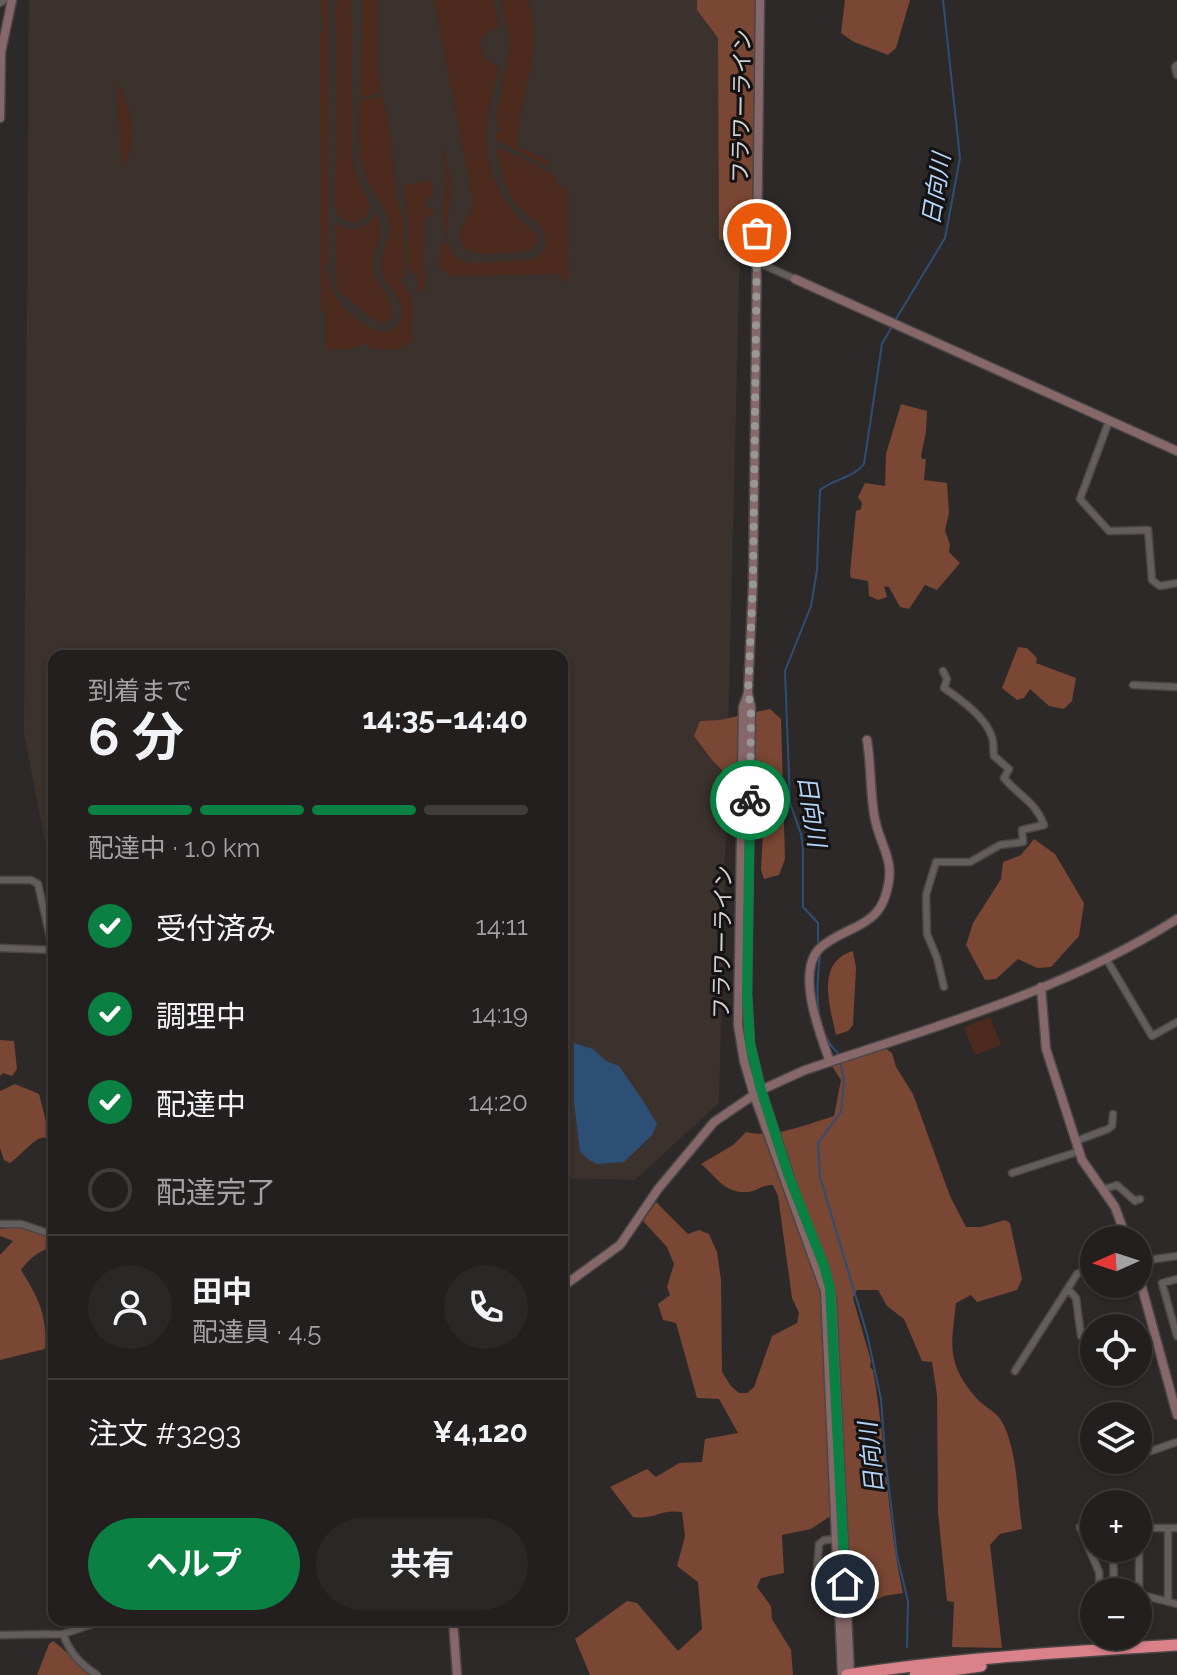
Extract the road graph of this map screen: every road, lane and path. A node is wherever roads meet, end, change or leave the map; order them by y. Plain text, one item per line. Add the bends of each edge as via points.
1 (12, 0) edge
2 (760, 0) edge
3 (1177, 65) edge
4 (1177, 75) edge
5 (0, 118) edge
6 (757, 262) junction
7 (795, 279) joint
8 (1109, 421) junction
9 (1177, 451) edge
10 (1177, 583) edge
11 (943, 671) dead end
12 (1133, 685) dead end
13 (1177, 687) edge
14 (867, 740) dead end
15 (0, 880) edge
16 (1177, 919) edge
17 (48, 929) edge
18 (0, 948) edge
19 (48, 952) edge
20 (1107, 960) junction
21 (944, 987) dead end
22 (1041, 987) junction
23 (1177, 1022) edge
24 (833, 1061) junction
25 (758, 1092) junction
26 (1113, 1114) dead end
27 (1076, 1141) junction
28 (1080, 1151) junction
29 (1012, 1173) dead end
30 (1104, 1189) junction
31 (1140, 1199) dead end
32 (0, 1224) edge
33 (1123, 1226) edge
34 (48, 1233) edge
35 (1177, 1256) edge
36 (1152, 1259) edge
37 (1080, 1272) edge
38 (1177, 1279) edge
39 (568, 1283) edge
40 (1068, 1289) junction
41 (1145, 1298) edge
42 (1080, 1328) edge
43 (1177, 1336) edge
44 (1015, 1371) dead end
45 (1177, 1415) edge
46 (1177, 1442) edge
47 (1152, 1451) edge
48 (1152, 1528) edge
49 (1177, 1528) edge
50 (1168, 1529) junction
51 (840, 1539) junction
52 (1167, 1550) junction
53 (1177, 1550) edge
54 (816, 1582) dead end
55 (1152, 1598) edge
56 (1168, 1602) junction
57 (1177, 1604) edge
58 (87, 1626) edge
59 (453, 1626) edge
60 (63, 1634) junction
61 (0, 1635) edge
62 (1177, 1645) edge
63 (1177, 1652) edge
64 (97, 1675) edge
65 (457, 1675) edge
66 (847, 1675) edge
67 (915, 1675) edge

1 - 5 street via 1,52
2 - 6 street, フラワーライン
3 - 4 street
6 - 7 street
6 - 25 street, フラワーライン via 747,1026
7 - 8 street
8 - 9 street
8 - 10 street via 1080,499 1109,531 1148,530 1152,580 1160,586
11 - 21 street via 944,688 980,718 993,738 994,756 1009,769 1004,778 1037,807 1044,825 1022,830 1023,842 1000,845 974,861 936,862 926,895 927,934
12 - 13 street
14 - 24 street via 873,813 889,858 890,879 876,915 814,955 814,1015
15 - 17 street via 38,884
16 - 20 street
18 - 19 street
20 - 22 street
20 - 23 street via 1152,1036
22 - 24 street
22 - 27 street via 1046,1049
24 - 25 street
25 - 39 street via 697,1140 620,1245
25 - 51 street, フラワーライン via 830,1288
26 - 27 street via 1108,1129
27 - 28 street
28 - 29 street
28 - 30 street
30 - 31 street via 1117,1185 1135,1201
30 - 33 street
32 - 34 street
35 - 36 street
37 - 40 street
38 - 43 street via 1162,1283
40 - 42 street via 1076,1298
40 - 44 street
41 - 45 street
46 - 47 street
48 - 50 street
49 - 50 street
50 - 52 street
51 - 54 street via 819,1544
51 - 66 street, フラワーライン
52 - 53 street
52 - 56 street
55 - 56 street
56 - 57 street
58 - 60 street
59 - 65 street
60 - 61 street
60 - 64 street via 69,1649
62 - 66 highway via 1008,1656
63 - 67 highway

